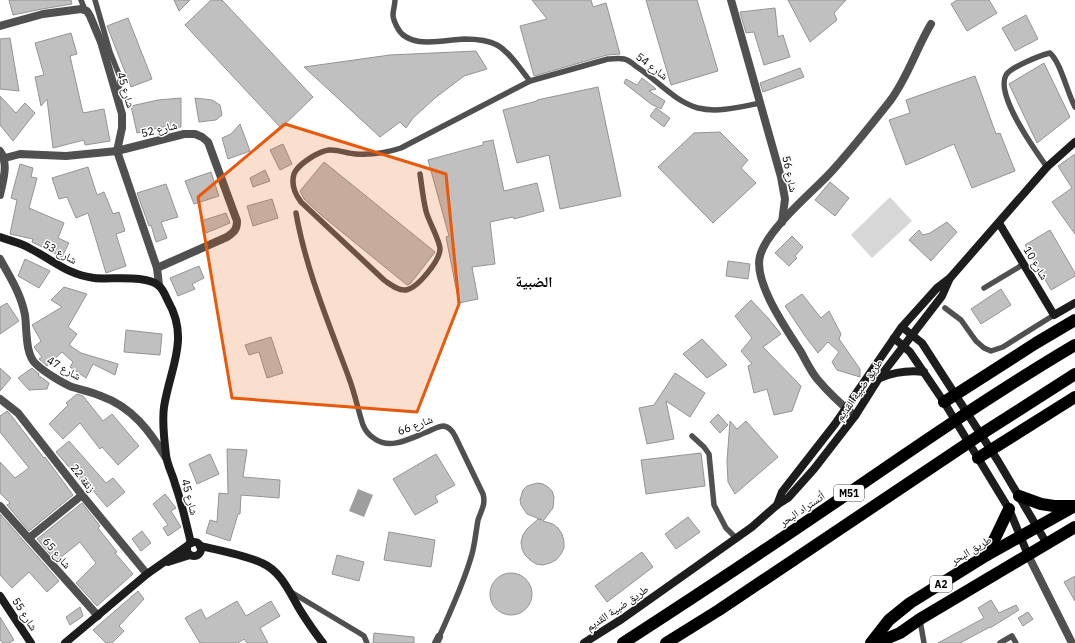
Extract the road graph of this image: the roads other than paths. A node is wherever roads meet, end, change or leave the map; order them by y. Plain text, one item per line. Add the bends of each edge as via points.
1 (81, 0) edge
2 (95, 0) edge
3 (395, 0) edge
4 (731, 0) edge
5 (85, 10) junction
6 (931, 24) dead end
7 (0, 26) edge
8 (530, 81) junction
9 (115, 94) junction
10 (760, 103) junction
11 (1075, 107) edge
12 (1075, 142) edge
13 (117, 151) junction
14 (2, 154) edge
15 (1047, 166) junction
16 (420, 174) dead end
17 (0, 195) edge
18 (296, 213) dead end
19 (782, 222) junction
20 (999, 222) junction
21 (0, 237) edge
22 (0, 259) edge
23 (1024, 264) junction
24 (157, 268) junction
25 (950, 278) junction
26 (159, 285) junction
27 (984, 288) dead end
28 (1075, 303) edge
29 (945, 308) dead end
30 (1054, 315) junction
31 (1075, 320) edge
32 (902, 327) junction
33 (913, 335) junction
34 (894, 338) junction
35 (1075, 345) edge
36 (903, 347) junction
37 (1075, 374) edge
38 (927, 376) junction
39 (879, 378) junction
40 (956, 395) junction
41 (1075, 397) edge
42 (0, 399) edge
43 (944, 402) junction
44 (846, 408) junction
45 (855, 416) junction
46 (692, 436) dead end
47 (991, 450) junction
48 (166, 458) junction
49 (978, 458) junction
50 (82, 495) junction
51 (1019, 496) junction
52 (777, 505) junction
53 (0, 506) edge
54 (1075, 506) edge
55 (1009, 509) junction
56 (1037, 527) junction
57 (1075, 527) edge
58 (1020, 537) junction
59 (29, 538) junction
60 (736, 538) junction
61 (189, 544) junction
62 (1047, 544) junction
63 (199, 549) junction
64 (190, 555) junction
65 (987, 555) junction
66 (1028, 555) junction
67 (158, 566) junction
68 (147, 574) junction
69 (289, 590) junction
70 (0, 596) edge
71 (910, 603) junction
72 (98, 616) junction
73 (920, 619) junction
74 (438, 640) edge
75 (28, 642) edge
76 (65, 643) edge
77 (323, 643) edge
78 (367, 643) edge
79 (584, 643) edge
80 (623, 643) edge
81 (666, 643) edge
82 (871, 643) edge
83 (876, 643) edge
84 (924, 643) edge
85 (1000, 643) edge
86 (1016, 643) edge
87 (1072, 643) edge

1 - 5 lane
2 - 9 lane via 120,77 120,85
3 - 8 lane via 393,16 399,31 406,38 433,42 465,39 497,45 513,59
4 - 10 street, شارع 56
5 - 7 street via 81,8 43,14
5 - 9 street, شارع 45 via 101,42
6 - 19 street via 891,100 831,172
8 - 10 lane, شارع 54 via 608,59 620,58 642,70 688,104 698,108 712,110
8 - 16 lane, شارع 54 via 401,148 386,153 356,154 328,150 314,155 294,173 295,194 300,202 384,280 406,290 428,273 439,254 440,247 426,212
9 - 13 street, شارع 45 via 123,123
10 - 19 street, شارع 56 via 785,199
11 - 15 lane via 1054,56 1050,53 1014,68 1007,74 1004,88 1013,114 1027,140
12 - 15 street, طريق ضبية القديم
13 - 14 street, شارع 52 via 66,156
13 - 24 street
13 - 24 street, شارع 52 via 184,134 202,137 208,142 237,221 237,228 227,238
14 - 17 street via 6,164
15 - 20 street, طريق ضبية القديم
18 - 74 lane, شارع 66 via 308,262 367,432 381,442 396,443 445,426 454,433 483,494 484,506 478,522 472,555
19 - 44 street via 766,240 759,257 764,287 817,379
20 - 23 street, شارع 10
20 - 25 street, طريق ضبية القديم
21 - 26 street, شارع 53 via 30,248 77,274 95,278 135,278
22 - 48 street, شارع 47 via 18,293 24,314 28,353 35,364 71,386 102,396 125,408 147,428
23 - 27 lane
23 - 30 street, شارع 10
24 - 26 street
25 - 32 street, طريق ضبية القديم via 937,288
25 - 33 street, طريق ضبية القديم via 942,296
26 - 48 street, شارع 45 via 178,322 179,333 164,407
28 - 30 street
29 - 30 lane via 961,320 976,341 990,350 1003,347
31 - 40 highway
32 - 33 street
32 - 34 street, طريق ضبية القديم
33 - 36 street, طريق ضبية القديم
33 - 40 street via 922,343
34 - 36 street
34 - 44 street, طريق ضبية القديم
35 - 80 highway, أتستراد البحر / M51 via 1029,372
36 - 38 street via 910,352
36 - 39 street, طريق ضبية القديم
37 - 81 highway, M51
38 - 39 street via 915,371 898,372
38 - 43 street
39 - 45 street, طريق ضبية القديم
40 - 43 highway
40 - 47 street
41 - 47 highway
42 - 50 street, زنقة 22 via 18,413
43 - 49 street
44 - 45 street
44 - 52 street, طريق ضبية القديم via 782,492
45 - 52 street, طريق ضبية القديم via 814,469 788,498
46 - 60 lane via 709,454 714,505 726,528
47 - 49 highway
47 - 51 street
48 - 61 street, شارع 45 via 176,485
49 - 55 street
50 - 59 street
50 - 68 street, زنقة 22
51 - 54 highway via 1041,504
51 - 56 street
52 - 60 street, طريق ضبية القديم
53 - 59 street, شارع 65
54 - 56 highway, طريق البحر / A2
55 - 58 street
55 - 65 highway
56 - 58 highway, طريق البحر / A2
56 - 62 street
57 - 62 highway, A2
58 - 65 highway, طريق البحر / A2
58 - 66 street
59 - 72 street, شارع 65
60 - 79 street, طريق ضبية القديم
61 - 63 street via 196,543
61 - 64 street via 187,551
61 - 67 street
62 - 66 highway, A2
63 - 64 street via 195,555
63 - 69 street via 220,550 263,563 283,580
64 - 67 street
65 - 71 highway, طريق البحر / A2
66 - 73 highway, A2
66 - 87 street
67 - 68 street
68 - 72 street
69 - 77 street
69 - 78 lane via 364,636
70 - 75 street, شارع 55
71 - 73 highway
71 - 82 highway, طريق البحر / A2 via 890,620
72 - 76 street
73 - 83 highway, A2 via 900,633
73 - 84 lane
85 - 86 lane via 1012,636

